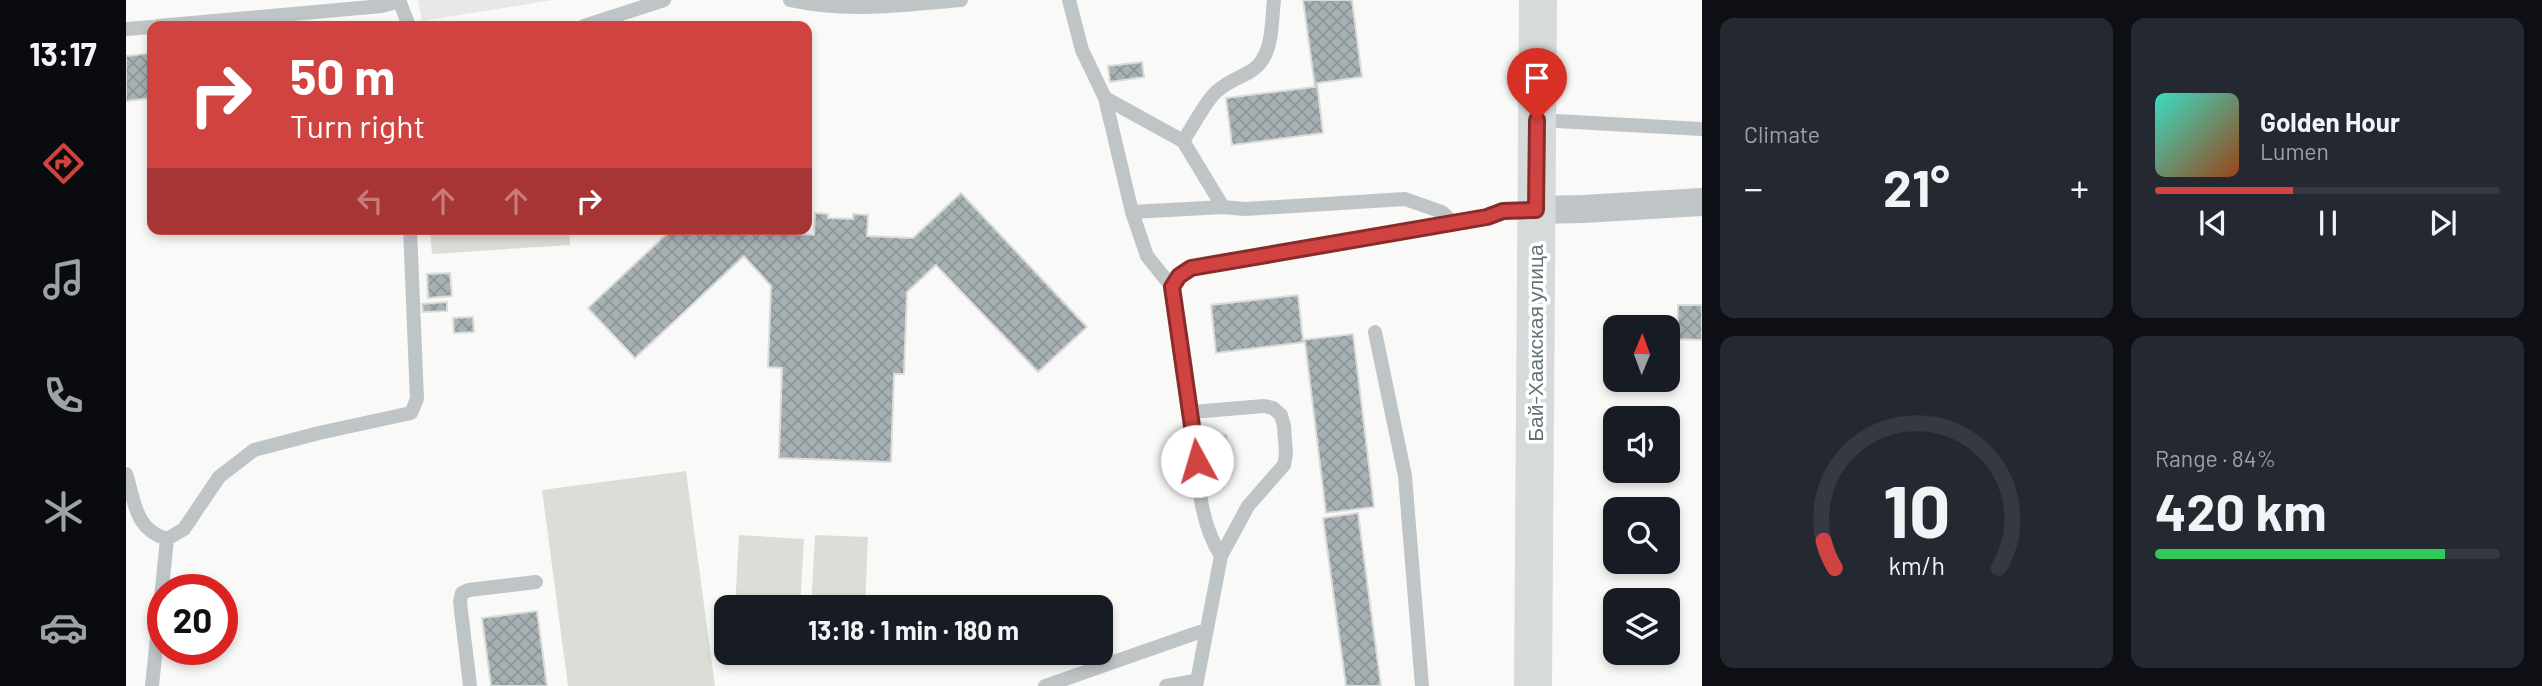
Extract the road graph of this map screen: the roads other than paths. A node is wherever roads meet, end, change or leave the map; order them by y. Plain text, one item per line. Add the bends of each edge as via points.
1 (664, 0) edge
2 (790, 0) edge
3 (961, 0) edge
4 (1069, 0) edge
5 (1274, 0) edge
6 (1538, 0) edge
7 (400, 1) edge
8 (214, 21) edge
9 (407, 21) edge
10 (599, 21) edge
11 (147, 27) edge
12 (126, 29) edge
13 (1105, 98) junction
14 (1537, 120) junction
15 (1702, 129) edge
16 (1183, 141) junction
17 (1702, 202) edge
18 (1223, 207) junction
19 (1536, 210) junction
20 (1132, 212) junction
21 (1453, 223) junction
22 (410, 235) edge
23 (1172, 287) junction
24 (1375, 332) dead end
25 (1192, 412) junction
26 (126, 474) edge
27 (167, 539) junction
28 (1221, 556) junction
29 (536, 582) dead end
30 (1205, 630) junction
31 (1195, 683) edge
32 (152, 686) edge
33 (470, 686) edge
34 (1045, 686) edge
35 (1166, 686) edge
36 (1422, 686) edge
37 (1533, 686) edge

1 - 10 lane
2 - 3 lane via 862,9
4 - 13 lane via 1082,50
5 - 16 lane via 1270,40 1261,63 1214,94
6 - 14 main road, Бай-Хаакская улица
7 - 8 lane
7 - 9 lane
11 - 12 lane
13 - 16 lane
13 - 20 lane
14 - 15 lane
14 - 19 main road, Бай-Хаакская улица
16 - 18 lane
17 - 19 street
18 - 20 lane
18 - 21 lane via 1405,199 1442,212
19 - 21 lane via 1503,211
19 - 37 main road, Бай-Хаакская улица
20 - 23 lane via 1147,257
21 - 23 lane via 1191,268
22 - 27 lane via 414,410 254,450 219,477 184,528
23 - 25 lane
24 - 36 lane via 1405,476
25 - 28 lane via 1203,510
25 - 28 lane via 1264,406 1281,415 1284,426 1284,465 1248,506
26 - 27 lane via 140,520 146,529
27 - 32 lane
28 - 30 lane
29 - 33 lane via 462,593
30 - 31 lane
30 - 34 lane
31 - 35 lane

